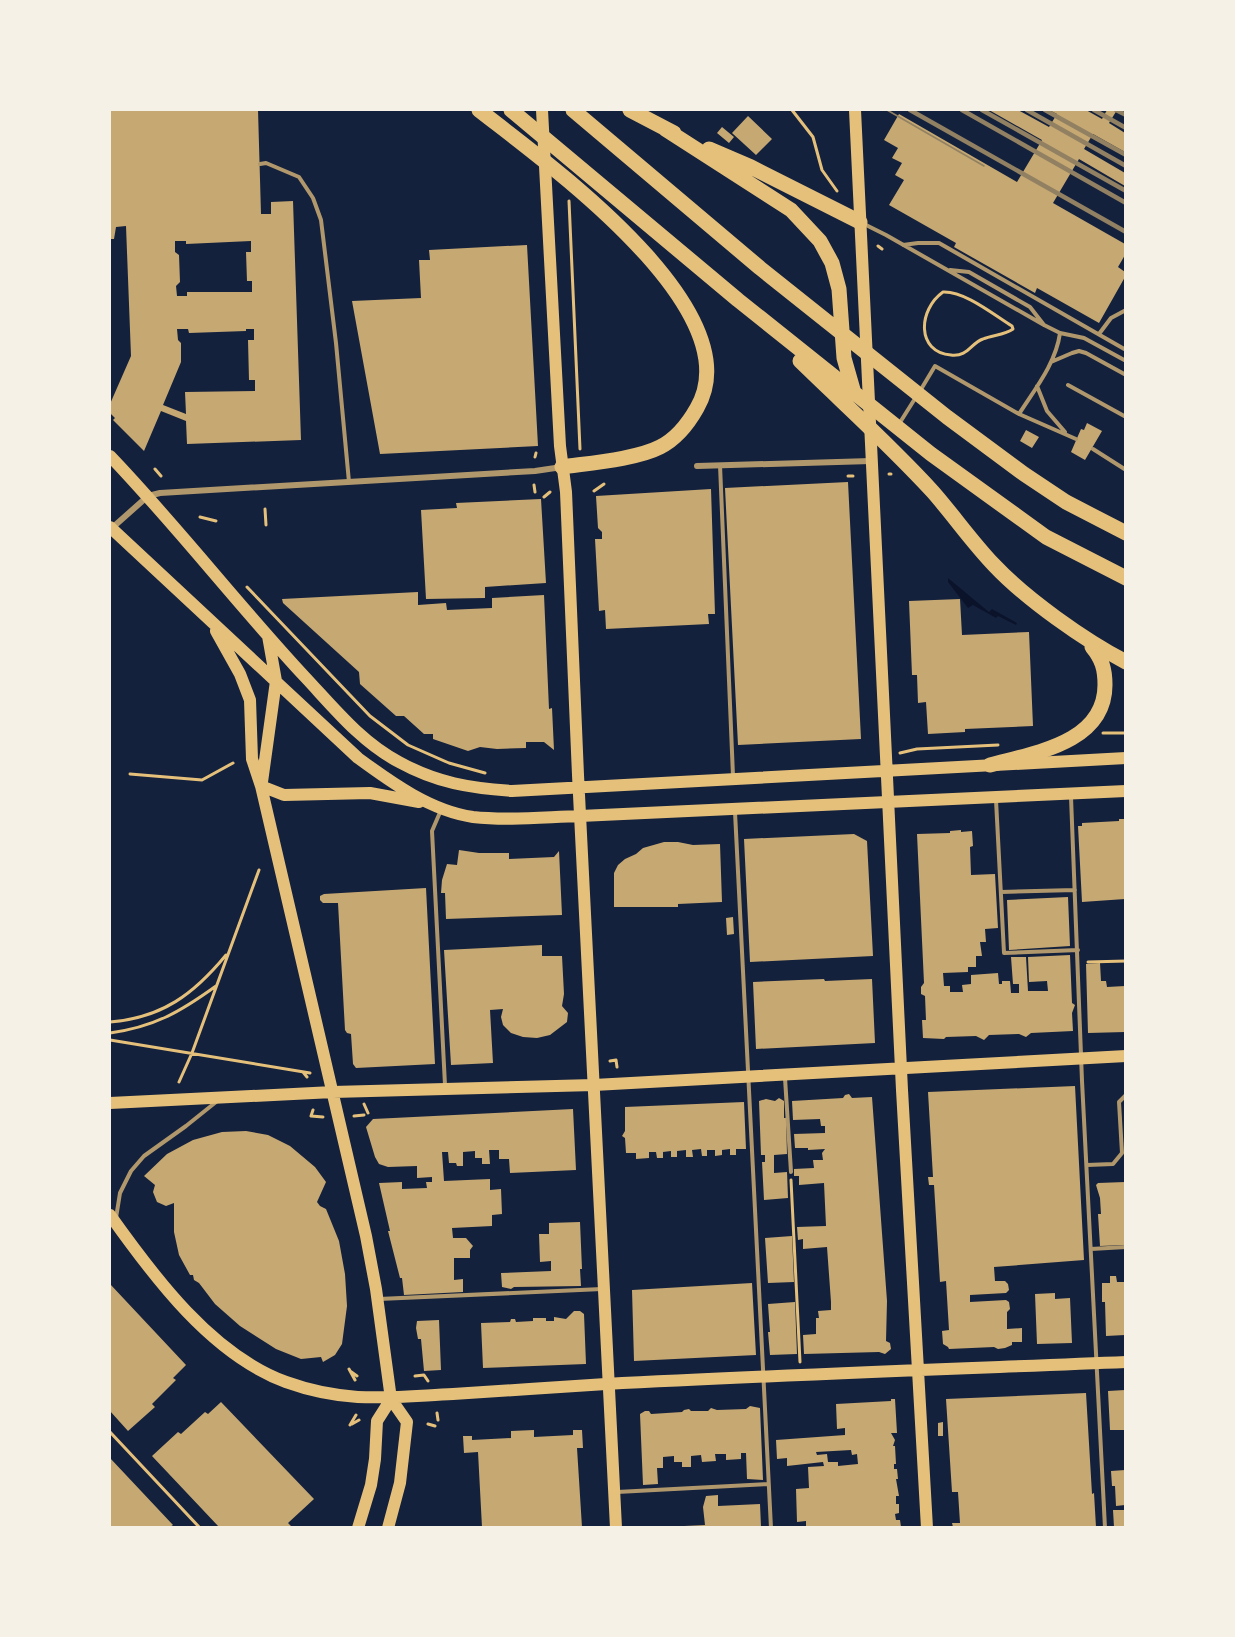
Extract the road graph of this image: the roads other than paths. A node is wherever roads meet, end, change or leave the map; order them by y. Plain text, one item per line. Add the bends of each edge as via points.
1 (479, 110) edge
2 (511, 110) edge
3 (542, 110) edge
4 (573, 110) edge
5 (630, 110) edge
6 (855, 110) edge
7 (260, 164) dead end
8 (747, 173) junction
9 (860, 222) junction
10 (903, 245) junction
11 (948, 270) junction
12 (738, 300) junction
13 (1125, 310) edge
14 (1044, 325) junction
15 (1060, 333) junction
16 (1099, 334) junction
17 (1125, 350) edge
18 (1125, 361) edge
19 (1051, 362) junction
20 (1125, 375) edge
21 (1068, 385) dead end
22 (1037, 386) junction
23 (1019, 414) junction
24 (1125, 417) edge
25 (896, 428) dead end
26 (1066, 433) junction
27 (890, 438) dead end
28 (1076, 439) dead end
29 (1093, 449) dead end
30 (874, 452) junction
31 (110, 456) edge
32 (720, 465) junction
33 (697, 466) dead end
34 (562, 467) junction
35 (1125, 470) edge
36 (349, 482) junction
37 (148, 496) junction
38 (111, 528) edge
39 (1125, 533) edge
40 (1125, 578) edge
41 (209, 619) junction
42 (1063, 621) junction
43 (268, 636) junction
44 (1125, 662) edge
45 (276, 681) junction
46 (1125, 758) edge
47 (990, 765) junction
48 (888, 771) junction
49 (733, 779) junction
50 (261, 786) junction
51 (579, 788) junction
52 (1125, 791) edge
53 (1070, 793) junction
54 (996, 796) junction
55 (890, 801) junction
56 (443, 807) junction
57 (735, 809) junction
58 (580, 816) junction
59 (1075, 890) junction
60 (1001, 892) junction
61 (1078, 950) junction
62 (1125, 1056) edge
63 (1082, 1059) junction
64 (901, 1068) junction
65 (785, 1075) junction
66 (748, 1076) junction
67 (594, 1085) junction
68 (446, 1089) junction
69 (333, 1092) junction
70 (1125, 1095) edge
71 (221, 1097) junction
72 (110, 1102) edge
73 (1087, 1165) junction
74 (791, 1172) road end
75 (112, 1219) edge
76 (1125, 1247) edge
77 (1091, 1249) junction
78 (603, 1289) junction
79 (378, 1300) junction
80 (1125, 1362) edge
81 (1097, 1363) junction
82 (918, 1370) junction
83 (762, 1377) junction
84 (607, 1384) junction
85 (391, 1399) junction
86 (768, 1484) junction
87 (614, 1492) junction
88 (358, 1527) edge
89 (388, 1527) edge
90 (616, 1527) edge
91 (771, 1527) edge
92 (927, 1527) edge
93 (1105, 1527) edge

1 - 34 highway via 629,236 682,299 706,355 702,400 670,441 644,453
2 - 12 highway
3 - 34 main road
4 - 39 highway via 760,268 947,417 1066,502
5 - 8 highway
6 - 9 main road
7 - 36 lane via 267,163 298,177 313,198 321,220
8 - 9 highway
8 - 30 highway via 791,210 820,241 832,263 839,289 844,358
9 - 10 lane
9 - 30 main road
10 - 11 lane
10 - 16 lane via 939,243
11 - 14 lane
11 - 14 lane via 969,272 1030,307
12 - 40 highway via 1006,510 1046,537
12 - 42 highway via 906,464 995,567
13 - 16 lane via 1111,318
14 - 15 lane
15 - 18 lane via 1084,338
15 - 19 lane
16 - 17 lane
19 - 20 lane via 1086,352
19 - 22 lane
21 - 24 lane
22 - 23 lane
22 - 26 lane via 1047,411
23 - 25 lane via 935,366
23 - 26 lane
26 - 28 lane
27 - 30 lane
29 - 35 lane
30 - 32 street
30 - 48 main road
31 - 37 main road
32 - 33 street
32 - 49 lane
34 - 36 street
34 - 51 main road
36 - 37 street
37 - 38 street
37 - 43 main road
38 - 41 main road
41 - 45 main road
41 - 50 main road via 250,700 252,759
42 - 44 highway
42 - 47 highway via 1094,649 1102,662 1105,692 1098,714 1070,740
43 - 45 main road
43 - 51 main road via 357,733 415,770 472,789
45 - 50 main road
45 - 56 main road via 358,758 408,792
46 - 47 main road
47 - 48 main road
48 - 49 main road
48 - 55 main road
49 - 51 main road
50 - 56 main road via 284,795 370,793
50 - 69 main road
51 - 58 main road
52 - 53 main road
53 - 54 main road
53 - 59 lane
54 - 55 main road
54 - 60 lane
55 - 57 main road
55 - 64 main road
56 - 58 main road via 471,816 498,818
56 - 68 lane via 432,831
57 - 58 main road
57 - 66 lane
58 - 67 main road
59 - 60 lane
59 - 61 lane
60 - 61 lane via 1004,953
61 - 63 lane
62 - 63 main road
63 - 64 main road
63 - 73 lane
64 - 65 main road
64 - 82 main road
65 - 66 main road
65 - 74 lane
66 - 67 main road
66 - 83 lane
67 - 68 main road
67 - 78 main road
68 - 69 main road
69 - 71 main road
69 - 79 main road
70 - 73 lane via 1119,1102 1122,1153 1113,1164
71 - 72 main road
71 - 75 lane via 144,1156 131,1171
73 - 77 lane
75 - 85 main road via 201,1327 233,1354 283,1381 314,1391
76 - 77 lane
77 - 81 lane
78 - 79 lane
78 - 84 main road
79 - 85 main road
80 - 81 main road
81 - 82 main road
81 - 93 lane
82 - 83 main road
82 - 92 main road
83 - 84 main road
83 - 86 lane
84 - 85 main road
84 - 87 main road
85 - 88 main road via 377,1421 371,1485
85 - 89 main road via 407,1422 400,1483
86 - 87 lane
86 - 91 lane
87 - 90 main road

